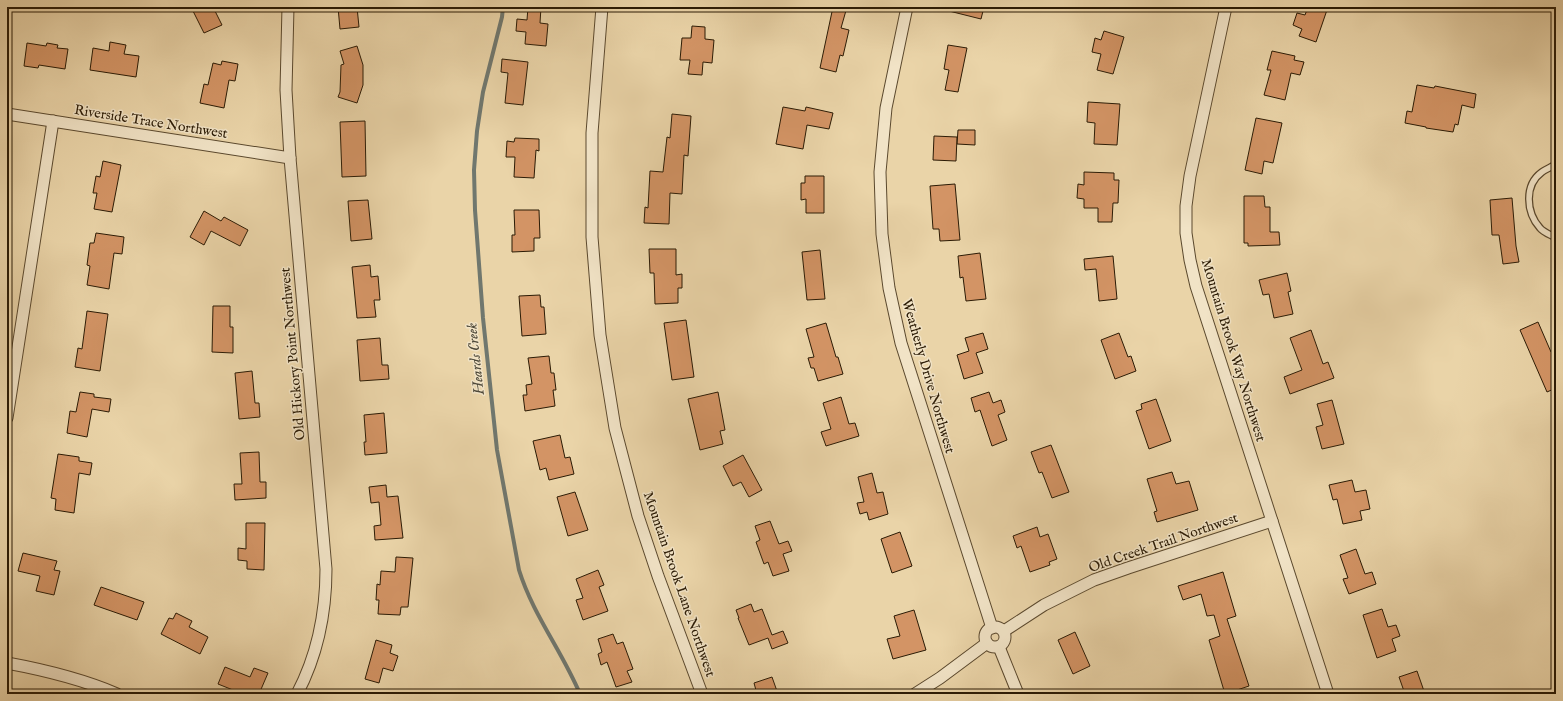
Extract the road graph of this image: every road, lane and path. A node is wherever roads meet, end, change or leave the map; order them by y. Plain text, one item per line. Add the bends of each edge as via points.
1 (288, 7) edge
2 (602, 7) edge
3 (907, 7) edge
4 (1226, 7) edge
5 (7, 114) edge
6 (53, 121) junction
7 (290, 158) junction
8 (1556, 164) edge
9 (1556, 238) edge
10 (7, 418) edge
11 (1272, 521) junction
12 (992, 628) junction
13 (1004, 631) junction
14 (987, 643) junction
15 (999, 647) junction
16 (7, 663) edge
17 (118, 694) edge
18 (297, 694) edge
19 (702, 694) edge
20 (915, 694) edge
21 (1018, 694) edge
22 (1328, 694) edge

1 - 7 street, Old Hickory Point Northwest via 286,90
2 - 19 street, Mountain Brook Lane Northwest via 592,133 592,237 600,335 615,428 638,516
3 - 12 street, Weatherly Drive Northwest via 886,108 880,172 882,234 889,288 901,343
4 - 11 street, Mountain Brook Way Northwest via 1190,176 1186,233 1196,286
5 - 6 street, Riverside Trace Northwest
6 - 7 street, Riverside Trace Northwest
6 - 10 street
7 - 18 street, Old Hickory Point Northwest via 326,569 321,627 309,670
8 - 9 lane via 1542,172 1534,181 1529,194 1530,212 1540,229
11 - 13 street, Old Creek Trail Northwest via 1094,580 1044,606
11 - 22 street, Mountain Brook Way Northwest
12 - 13 street
12 - 14 street via 985,636
13 - 15 street via 1006,640
14 - 15 street via 992,647
14 - 20 street
15 - 21 street
16 - 17 street via 73,678

